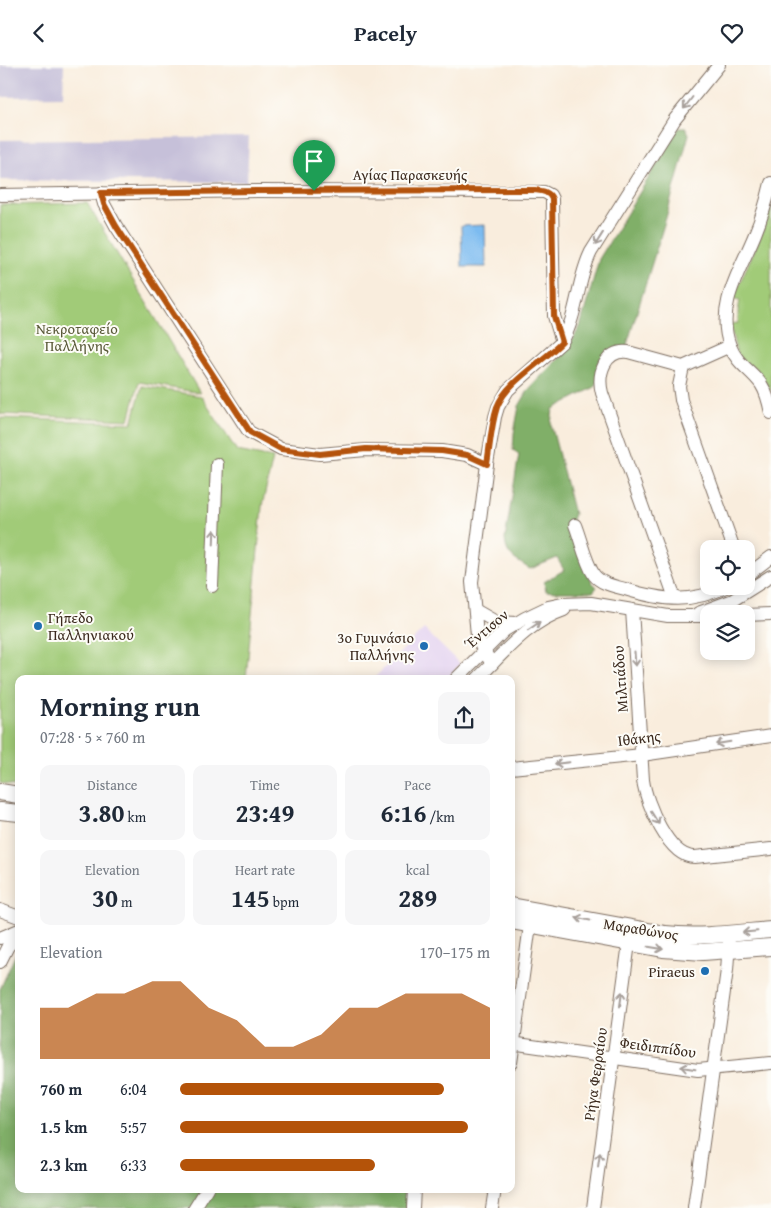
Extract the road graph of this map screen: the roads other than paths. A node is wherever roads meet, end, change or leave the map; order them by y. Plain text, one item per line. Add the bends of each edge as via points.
1 (719, 65) edge
2 (771, 183) edge
3 (101, 193) junction
4 (0, 195) edge
5 (562, 342) junction
6 (730, 346) junction
7 (683, 367) junction
8 (771, 413) edge
9 (217, 464) dead end
10 (487, 464) junction
11 (575, 525) dead end
12 (731, 540) edge
13 (771, 557) edge
14 (755, 569) edge
15 (771, 576) edge
16 (212, 585) dead end
17 (705, 595) edge
18 (674, 599) junction
19 (596, 603) junction
20 (475, 610) junction
21 (632, 610) junction
22 (771, 614) edge
23 (755, 615) edge
24 (686, 616) junction
25 (700, 616) edge
26 (517, 623) junction
27 (486, 647) junction
28 (495, 661) junction
29 (460, 675) edge
30 (481, 675) edge
31 (771, 736) edge
32 (642, 755) junction
33 (515, 768) edge
34 (0, 792) edge
35 (15, 794) edge
36 (0, 811) edge
37 (15, 813) edge
38 (771, 849) edge
39 (515, 907) edge
40 (0, 910) edge
41 (15, 916) edge
42 (515, 922) edge
43 (530, 925) junction
44 (771, 930) edge
45 (15, 932) edge
46 (728, 934) junction
47 (0, 938) edge
48 (15, 940) edge
49 (629, 943) junction
50 (771, 947) edge
51 (729, 951) junction
52 (0, 962) edge
53 (515, 1029) edge
54 (515, 1043) edge
55 (613, 1057) junction
56 (771, 1063) edge
57 (713, 1069) junction
58 (205, 1193) edge
59 (414, 1193) edge
60 (494, 1193) edge
61 (196, 1208) edge
62 (413, 1208) edge
63 (492, 1208) edge
64 (593, 1208) edge
65 (694, 1208) edge

1 -> 5 street via 675,119 592,252 582,274 568,331
2 - 6 street via 762,216 726,304
3 - 4 street, Αγίας Παρασκευής
3 - 5 street, Αγίας Παρασκευής via 544,191 552,199 554,316
3 - 10 street via 116,226 250,432 281,449 320,454 366,449 442,451 467,455
5 - 10 street via 503,397 495,417
6 - 7 street
6 - 8 street via 738,362 762,386
7 - 12 street via 680,400
7 - 18 street via 621,352 606,360 600,382
16 -> 9 street
10 - 20 street via 472,575
11 - 18 street via 590,567 604,583 654,598
13 - 14 street
15 - 24 street via 734,600
17 - 18 street
19 - 21 street, Έντισον
19 - 26 street, Έντισον via 548,607
28 -> 19 street, Έντισον via 527,631 548,617
20 - 26 street via 496,622
20 - 27 street via 482,619
21 - 24 street, Έντισον
21 -> 32 street, Μιλτιάδου
22 - 23 street
24 - 25 street, Έντισον
26 - 27 street, Έντισον
27 - 28 street
27 - 29 street, Έντισον
28 - 30 street, Έντισον
31 -> 32 street, Ιθάκης
32 -> 33 street, Ιθάκης
32 -> 38 street, Μιλτιάδου via 644,788 650,809 679,852 690,857
34 - 35 main road
36 - 37 main road
46 -> 39 main road, Μαραθώνος via 664,934
40 - 41 street
42 - 43 main road, Μαραθώνος
43 - 49 main road, Μαραθώνος
43 - 53 street
44 -> 46 main road, Μαραθώνος
45 - 47 street
46 - 51 street
48 - 52 street
49 -> 51 main road, Μαραθώνος via 683,951
55 -> 49 street, Ρήγα Φερραίου
50 - 51 main road, Μαραθώνος
51 - 57 street
54 - 55 street, Φειδιππίδου
57 -> 55 street, Φειδιππίδου via 698,1070
64 -> 55 street, Ρήγα Φερραίου
56 - 57 street, Φειδιππίδου
57 - 65 street
58 - 61 street
59 - 62 street
60 - 63 street

